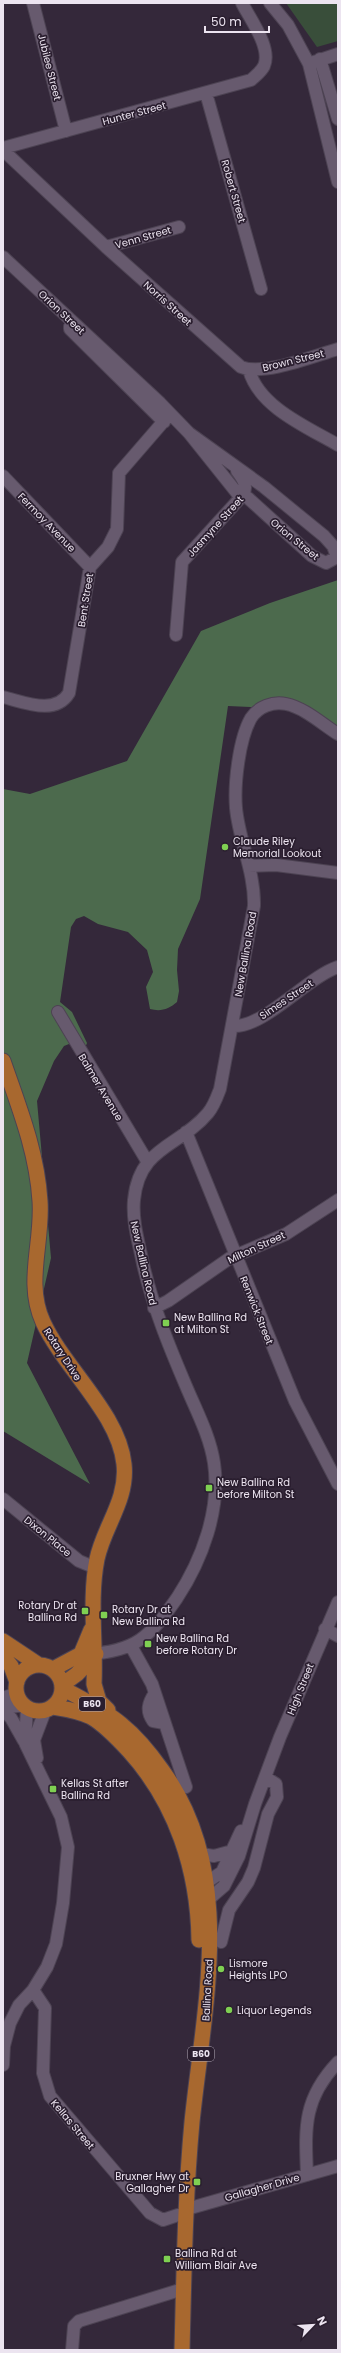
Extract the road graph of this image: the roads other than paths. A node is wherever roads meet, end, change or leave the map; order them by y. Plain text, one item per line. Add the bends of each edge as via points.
1 (33, 3) edge
2 (242, 3) edge
3 (270, 3) edge
4 (338, 54) edge
5 (320, 59) junction
6 (309, 64) junction
7 (206, 93) junction
8 (338, 119) edge
9 (66, 131) junction
10 (3, 149) edge
11 (338, 182) edge
12 (180, 227) dead end
13 (106, 247) junction
14 (3, 257) edge
15 (261, 289) dead end
16 (338, 349) edge
17 (249, 370) junction
18 (167, 418) junction
19 (190, 433) junction
20 (338, 445) edge
21 (235, 467) junction
22 (3, 476) edge
23 (243, 495) junction
24 (90, 567) junction
25 (176, 635) dead end
26 (3, 697) edge
27 (338, 734) edge
28 (249, 866) junction
29 (338, 873) edge
30 (338, 967) edge
31 (58, 1012) dead end
32 (232, 1026) junction
33 (3, 1061) edge
34 (186, 1132) junction
35 (147, 1161) junction
36 (338, 1200) edge
37 (235, 1256) junction
38 (154, 1308) junction
39 (338, 1484) edge
40 (3, 1500) edge
41 (96, 1568) junction
42 (338, 1602) edge
43 (324, 1629) junction
44 (338, 1636) edge
45 (3, 1641) edge
46 (131, 1646) junction
47 (88, 1654) junction
48 (3, 1656) edge
49 (46, 1667) junction
50 (62, 1686) junction
51 (17, 1697) edge
52 (3, 1709) edge
53 (49, 1709) junction
54 (120, 1723) junction
55 (25, 1744) junction
56 (265, 1777) junction
57 (45, 1784) junction
58 (186, 1787) dead end
59 (255, 1804) junction
60 (232, 1851) junction
61 (201, 1854) junction
62 (208, 1883) junction
63 (209, 1899) junction
64 (198, 1913) junction
65 (221, 1942) dead end
66 (33, 1990) junction
67 (338, 2062) edge
68 (3, 2065) edge
69 (338, 2166) edge
70 (307, 2174) junction
71 (182, 2212) junction
72 (179, 2290) junction
73 (72, 2350) edge
74 (173, 2350) edge
75 (182, 2350) edge

1 - 9 street, Jubilee Street
2 - 7 street, Hunter Street via 264,49 266,59 262,70 250,80
3 - 6 street via 288,25
4 - 5 street
5 - 6 street
5 - 8 street
6 - 11 street
7 - 9 street, Hunter Street
7 - 15 street, Robert Street
9 - 10 street, Hunter Street
10 - 13 street, Norris Street
12 - 13 street, Venn Street
13 - 17 street, Norris Street via 233,362
14 - 18 street, Orion Street via 70,319
16 - 17 street, Brown Street
17 - 20 street via 255,386 273,405
18 - 19 street, Orion Street
18 - 24 street, Bent Street via 119,473 117,530 108,547
19 - 21 street, Orion Street
19 - 23 street, Orion Street via 237,493
21 - 23 street, Jasmyne Street via 244,482 246,490
21 - 23 street, Orion Street via 324,536 333,546 337,557 326,562 312,556
22 - 24 street, Fermoy Avenue
23 - 25 street, Jasmyne Street via 182,562
24 - 26 street, Bent Street via 70,688 66,697 52,706
27 - 28 street, New Ballina Road via 305,712 285,703 266,706 251,718 240,755 235,792 238,823
28 - 29 street via 276,865
28 - 32 street, New Ballina Road via 254,906
30 - 32 street, Simes Street via 320,976 262,1016 245,1024
31 - 35 street, Balmer Avenue
32 - 34 street, New Ballina Road via 216,1100 208,1113
33 - 41 main road, Rotary Drive via 32,1145 41,1202 34,1281 38,1310 52,1339 108,1420 122,1450 124,1483 120,1501 99,1551
34 - 35 street, New Ballina Road
34 - 37 street, Renwick Street via 226,1227
35 - 38 street, New Ballina Road via 135,1188 133,1212
36 - 37 street, Milton Street via 286,1234
37 - 38 street, Milton Street
37 - 39 street, Renwick Street via 295,1401
38 - 46 street, New Ballina Road via 209,1444 214,1462 215,1496 208,1528 193,1571 160,1620
40 - 41 street, Dixon Place via 79,1561
41 - 47 main road, Rotary Drive via 94,1614 87,1643
42 - 43 street, High Street
43 - 44 street
43 - 56 street, High Street
45 - 49 main road, B60
46 - 47 street, New Ballina Road via 118,1651
46 - 58 street via 155,1693
47 - 49 main road
47 - 50 main road, Rotary Drive via 77,1674
47 - 54 main road, Rotary Drive via 97,1696
48 - 51 main road via 11,1666
49 - 50 main road, B60 via 59,1676
49 - 51 main road via 25,1669
50 - 53 main road via 60,1698
50 - 54 main road, Ballina Road / B60
51 - 52 street
51 - 53 main road, B60 via 37,1711
51 - 55 street
52 - 55 street
53 - 57 street via 34,1740
53 - 64 main road, Ballina Road / B60 via 74,1710 91,1717 143,1766 175,1820 192,1874
54 - 61 main road, Ballina Road / B60 via 151,1754 168,1779 182,1803
55 - 57 street
56 - 59 street, High Street
56 - 65 street via 276,1784 277,1797 268,1814 254,1868 248,1882 229,1910
57 - 66 street via 61,1817 68,1847 56,1944 47,1968
59 - 60 street
59 - 63 street via 246,1838 230,1877
60 - 61 street via 219,1856
60 - 62 street via 222,1872
61 - 62 main road, Ballina Road / B60
62 - 63 main road, Ballina Road / B60
62 - 64 street via 202,1887
63 - 71 main road, Ballina Road / B60 via 208,1989
64 - 71 main road, Ballina Road / B60 via 199,2005 188,2091
66 - 68 street via 19,2005 10,2023 4,2046
66 - 71 street, Kellas Street via 45,2008 43,2073 50,2096 141,2204 163,2220
67 - 70 street via 321,2082 309,2110
69 - 70 street, Gallagher Drive
70 - 71 street, Gallagher Drive
71 - 72 main road, Ballina Road / B60
72 - 73 street via 79,2320 74,2326
72 - 74 main road, Ballina Road / B60
72 - 75 main road, Ballina Road / B60

